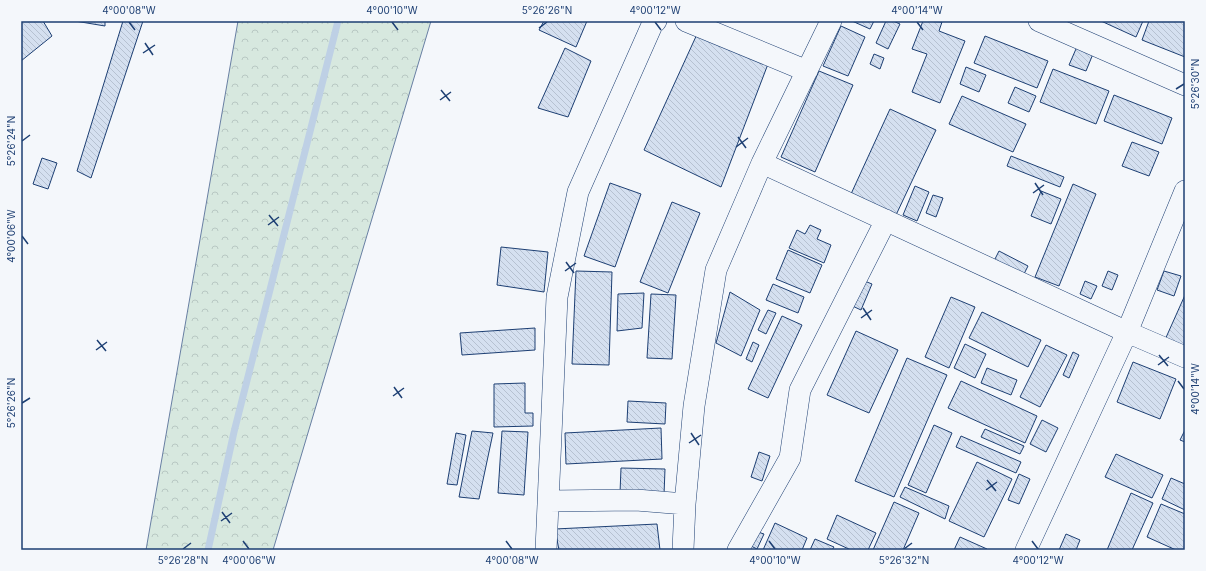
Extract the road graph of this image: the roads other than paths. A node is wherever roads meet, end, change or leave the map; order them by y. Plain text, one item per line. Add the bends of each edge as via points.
1 (656, 21) edge
2 (686, 21) edge
3 (830, 21) edge
4 (1039, 21) edge
5 (807, 70) junction
6 (1185, 85) edge
7 (762, 163) junction
8 (1185, 191) edge
9 (886, 220) junction
10 (1127, 332) junction
11 (1185, 357) edge
12 (549, 500) junction
13 (685, 504) junction
14 (546, 550) edge
15 (683, 550) edge
16 (738, 550) edge
17 (1026, 550) edge

1 - 12 street via 578,192 557,297
2 - 5 street
3 - 5 street
4 - 6 street
5 - 7 street
7 - 9 street
7 - 13 street via 716,270 694,406
8 - 10 street
9 - 10 street
9 - 16 street via 800,390 790,458
10 - 11 street
10 - 17 street
12 - 13 street via 636,500
12 - 14 street
13 - 15 street

